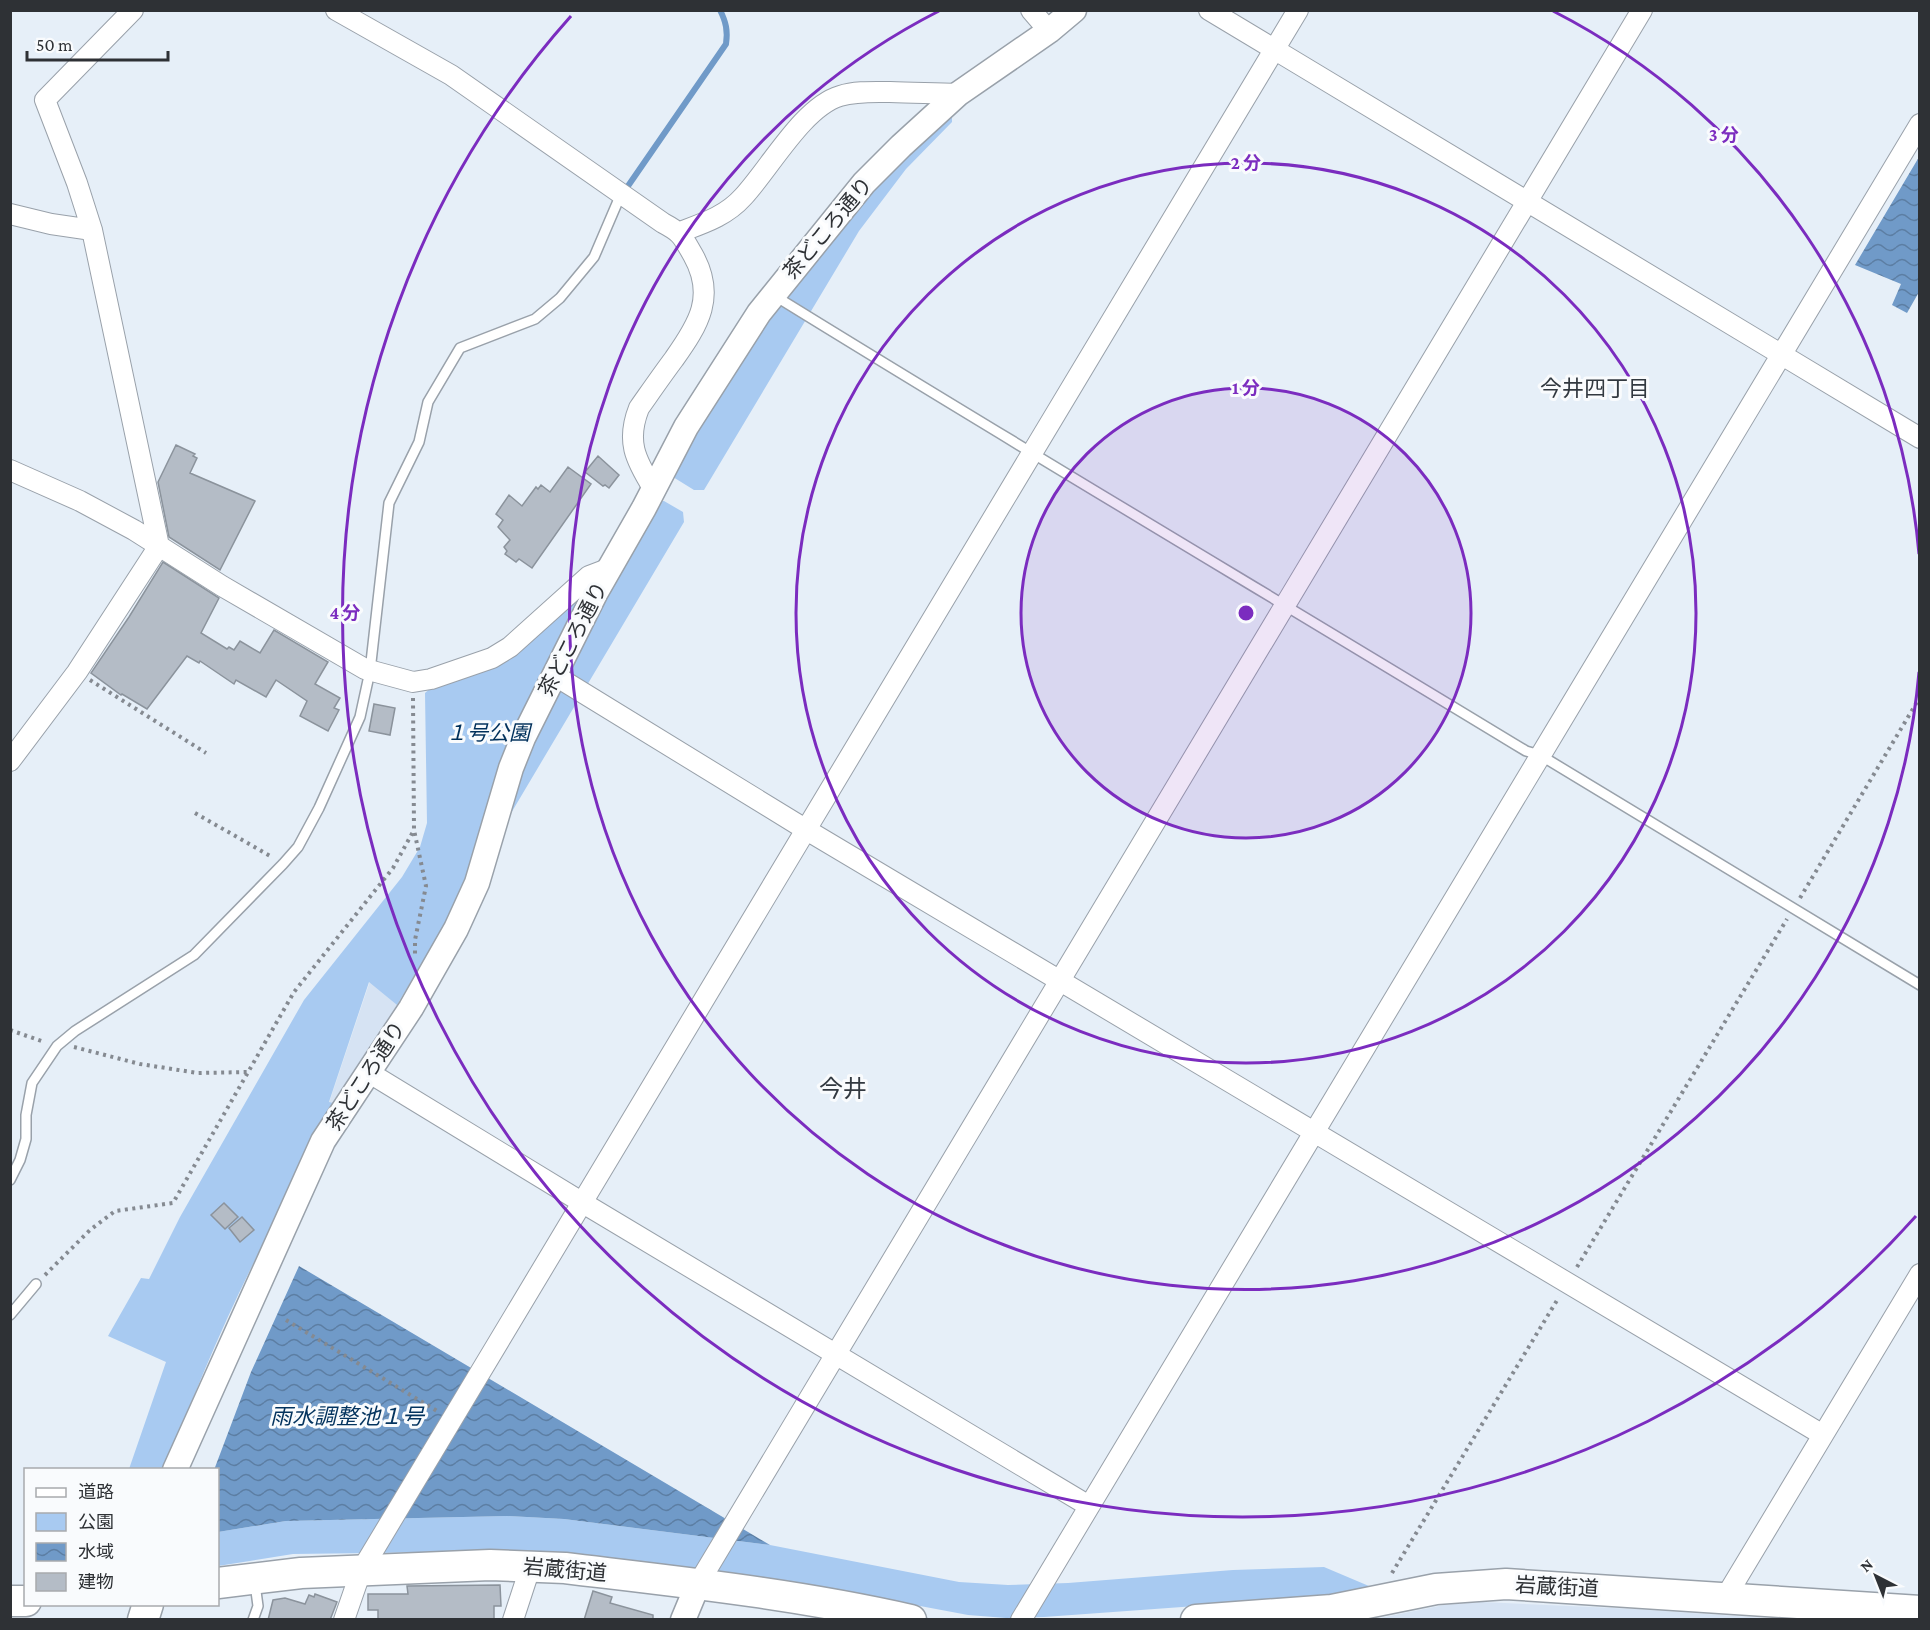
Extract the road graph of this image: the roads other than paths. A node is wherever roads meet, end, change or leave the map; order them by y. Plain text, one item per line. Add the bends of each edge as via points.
1 (133, 10) edge
2 (336, 10) edge
3 (1031, 10) edge
4 (1074, 10) edge
5 (1209, 10) edge
6 (1298, 10) edge
7 (1642, 10) edge
8 (1049, 32) junction
9 (1274, 50) junction
10 (958, 94) junction
11 (1920, 124) edge
12 (621, 194) junction
13 (1526, 202) junction
14 (10, 214) edge
15 (92, 230) junction
16 (680, 232) junction
17 (773, 295) junction
18 (1780, 355) junction
19 (1920, 438) edge
20 (1032, 454) junction
21 (10, 470) edge
22 (653, 488) junction
23 (159, 546) junction
24 (610, 568) junction
25 (1285, 605) junction
26 (370, 671) junction
27 (554, 675) junction
28 (1540, 755) junction
29 (10, 760) edge
30 (805, 829) junction
31 (1060, 980) junction
32 (1920, 985) edge
33 (368, 1072) junction
34 (1315, 1131) junction
35 (10, 1180) edge
36 (583, 1203) junction
37 (1920, 1274) edge
38 (36, 1284) road end
39 (10, 1316) edge
40 (836, 1355) junction
41 (1823, 1435) junction
42 (176, 1468) edge
43 (1089, 1506) junction
44 (531, 1565) junction
45 (361, 1571) junction
46 (254, 1578) junction
47 (219, 1583) edge
48 (698, 1584) junction
49 (1725, 1598) junction
50 (1920, 1611) edge
51 (1333, 1616) edge
52 (892, 1617) edge
53 (516, 1619) edge
54 (253, 1620) edge
55 (344, 1620) edge
56 (683, 1620) edge
57 (1021, 1620) edge
58 (1196, 1620) edge

1 - 15 street via 45,100
2 - 12 street via 451,75
3 - 8 street
4 - 8 street, 茶どころ通り
5 - 9 street
6 - 9 street
7 - 13 street
8 - 10 street, 茶どころ通り
9 - 13 street
9 - 20 street
10 - 16 street via 861,92 829,100 803,122 742,198 720,217
10 - 17 street, 茶どころ通り via 864,183
11 - 18 street
12 - 16 street
12 - 26 lane via 594,257 560,298 535,319 460,348 428,402 419,442 388,503
13 - 18 street
13 - 25 street
14 - 15 street
15 - 23 street
16 - 22 street via 700,267 704,306 694,331 634,420 637,462
17 - 20 lane
17 - 22 street, 茶どころ通り via 698,407
18 - 19 street
18 - 28 street
20 - 25 lane
20 - 30 street
21 - 23 street via 80,501
22 - 24 street, 茶どころ通り
23 - 26 street
23 - 29 street via 77,672
24 - 26 street via 589,576 510,647 492,658 413,682
24 - 27 street, 茶どころ通り
25 - 28 lane via 1526,751
25 - 31 street
26 - 35 lane via 360,717 298,847 194,955 57,1046 33,1083 26,1139
27 - 30 street
27 - 33 street, 茶どころ通り via 517,751 470,902 424,987
28 - 32 lane
28 - 34 street
30 - 31 street
30 - 36 street
31 - 34 street
31 - 40 street
33 - 36 street
33 - 42 street, 茶どころ通り via 312,1163
34 - 41 street
34 - 43 street
36 - 40 street
36 - 45 street
37 - 41 street
38 - 39 lane
40 - 43 street
40 - 48 street
41 - 49 street
43 - 57 street
44 - 45 main road, 岩蔵街道
44 - 48 main road, 岩蔵街道
44 - 53 street
45 - 46 main road, 岩蔵街道
45 - 55 street
46 - 47 main road, 岩蔵街道
46 - 54 lane via 258,1606
48 - 52 main road, 岩蔵街道 via 785,1595
48 - 56 street
49 - 50 main road, 岩蔵街道
49 - 51 main road, 岩蔵街道 via 1506,1584 1436,1589
51 - 58 main road, 岩蔵街道

